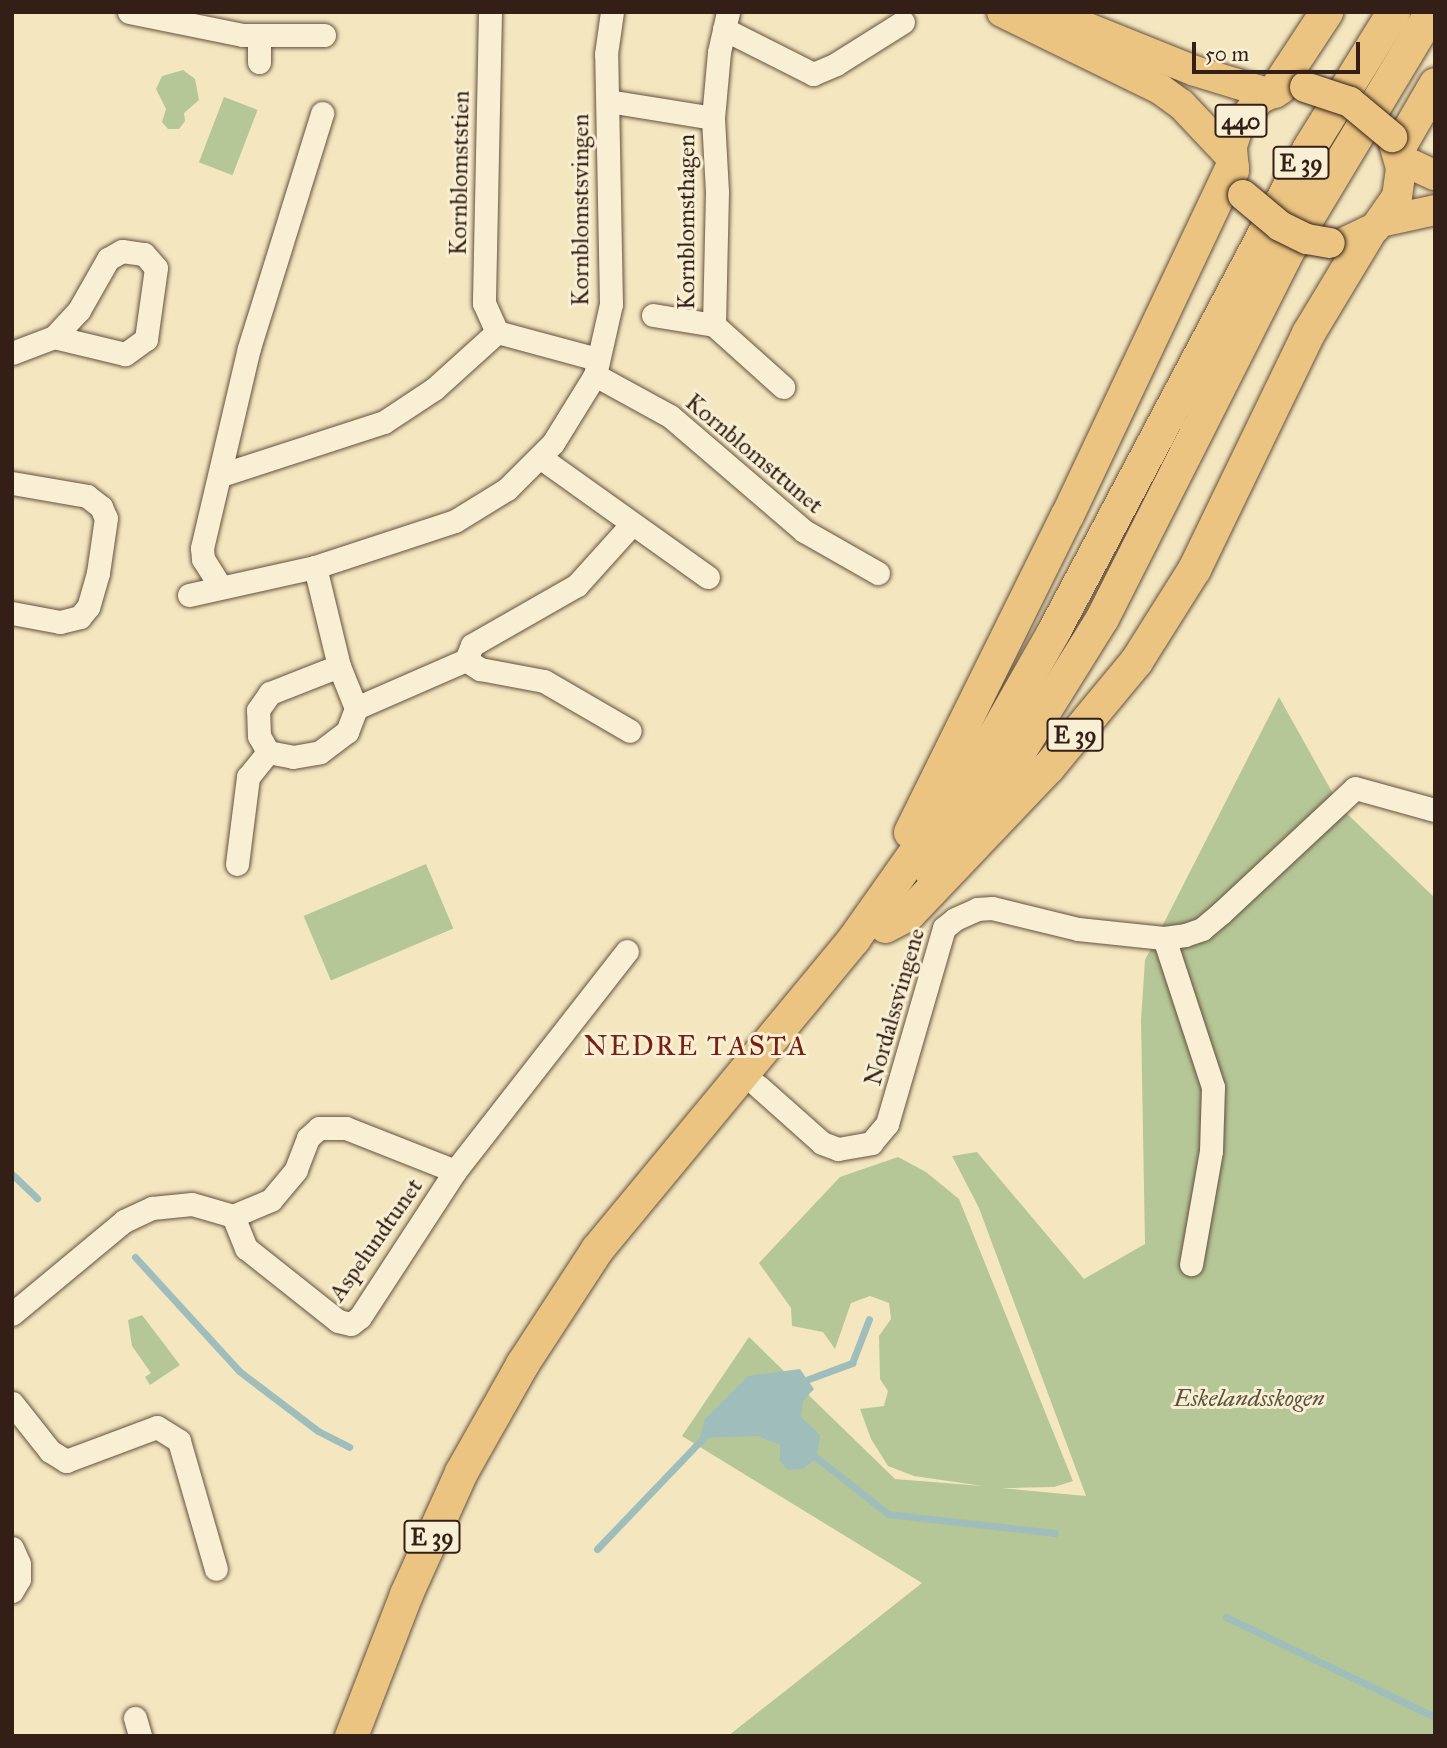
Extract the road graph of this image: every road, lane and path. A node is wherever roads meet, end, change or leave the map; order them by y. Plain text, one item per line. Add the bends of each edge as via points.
1 (129, 12) edge
2 (491, 12) edge
3 (612, 12) edge
4 (1002, 12) edge
5 (1048, 12) edge
6 (1326, 12) edge
7 (1393, 12) edge
8 (1431, 12) edge
9 (726, 20) edge
10 (903, 22) dead end
11 (324, 35) dead end
12 (259, 36) junction
13 (260, 62) dead end
14 (1435, 83) edge
15 (1282, 90) junction
16 (608, 101) junction
17 (322, 113) dead end
18 (713, 118) junction
19 (1397, 148) junction
20 (1236, 172) junction
21 (1435, 175) edge
22 (1435, 210) edge
23 (1375, 227) junction
24 (653, 315) dead end
25 (714, 325) junction
26 (496, 332) junction
27 (54, 337) junction
28 (12, 353) edge
29 (596, 367) junction
30 (783, 387) dead end
31 (541, 458) junction
32 (221, 475) junction
33 (12, 483) edge
34 (632, 524) junction
35 (315, 567) junction
36 (878, 573) dead end
37 (708, 577) dead end
38 (220, 586) junction
39 (189, 595) dead end
40 (12, 613) edge
41 (466, 660) junction
42 (339, 666) junction
43 (356, 708) junction
44 (630, 731) dead end
45 (268, 752) junction
46 (1435, 810) edge
47 (237, 864) dead end
48 (885, 926) junction
49 (1164, 938) junction
50 (627, 951) dead end
51 (837, 958) junction
52 (758, 1086) junction
53 (456, 1171) junction
54 (233, 1216) junction
55 (1191, 1264) dead end
56 (576, 1288) junction
57 (12, 1314) edge
58 (12, 1404) edge
59 (12, 1548) edge
60 (216, 1569) dead end
61 (12, 1591) edge
62 (351, 1736) edge

1 - 12 street
2 - 26 street, Kornblomststien via 484,303
3 - 16 street, Kornblomstsvingen via 606,54
4 - 20 main road via 1160,89 1181,104
5 - 15 main road via 1195,71
6 - 15 highway
7 - 51 highway, E 39 via 1310,146 1020,693 944,815
8 - 48 highway, E 39 via 1289,248 1102,618 990,793
9 - 10 street, Kornblomsthagen via 813,74
9 - 18 street, Kornblomsthagen
11 - 12 street
12 - 13 street
14 - 19 highway
15 - 19 main road, bridge via 1350,102
15 - 20 main road, 440 via 1239,125
16 - 18 street, Kornblomsthagen
16 - 29 street, Kornblomstsvingen via 611,304
17 - 32 street via 249,348
18 - 25 street, Kornblomsthagen via 717,192
19 - 21 main road
19 - 23 main road via 1397,197
20 - 23 main road, bridge via 1280,226 1307,239 1330,243
20 - 51 highway, E 39 via 980,694 909,833 845,930
22 - 23 main road
23 - 48 highway, E 39 via 1307,333 1194,569 1136,661 1048,767 909,913
24 - 25 street
25 - 30 street
26 - 29 street, Kornblomsttunet
26 - 32 street via 491,342 434,388 384,422
27 - 27 street via 125,354 136,349 146,339 157,280 152,261 131,251 108,259 79,310
27 - 28 street
29 - 31 street, Kornblomstsvingen
29 - 36 street, Kornblomsttunet via 670,416 804,531
31 - 34 street
31 - 35 street, Kornblomstsvingen via 508,489 455,522
32 - 38 street via 202,553
33 - 40 street via 87,496 102,507 106,518 98,573 88,607 80,617 60,622
34 - 37 street
34 - 41 street via 577,584 472,645
35 - 38 street, Kornblomstsvingen
35 - 42 street
38 - 39 street, Kornblomstsvingen
41 - 43 street
41 - 44 street via 480,669 544,681
42 - 43 street
42 - 45 street via 287,684 264,700 256,722
43 - 45 street via 347,732 320,752 293,757
45 - 47 street via 248,777
46 - 49 street, Nordalssvingene via 1355,788 1202,929
48 - 52 highway, E 39
49 - 52 street, Nordalssvingene via 1078,929 992,908 976,909 955,919 944,928 887,1124 871,1143 838,1149 822,1143
49 - 55 street via 1213,1087 1211,1151
50 - 53 street, Aspelundtunet
51 - 56 highway, E 39 via 597,1249
52 - 56 highway, E 39 via 608,1260
53 - 54 street, Aspelundtunet via 346,1128 319,1128 308,1138 296,1170 271,1200
53 - 54 street, Aspelundtunet via 351,1324 338,1321 246,1248
54 - 57 street via 192,1204 152,1208 124,1221
56 - 62 highway, E 39 via 533,1347 461,1472 406,1594
58 - 60 street via 50,1451 66,1461 157,1427 178,1441
59 - 61 street via 19,1564 19,1579

